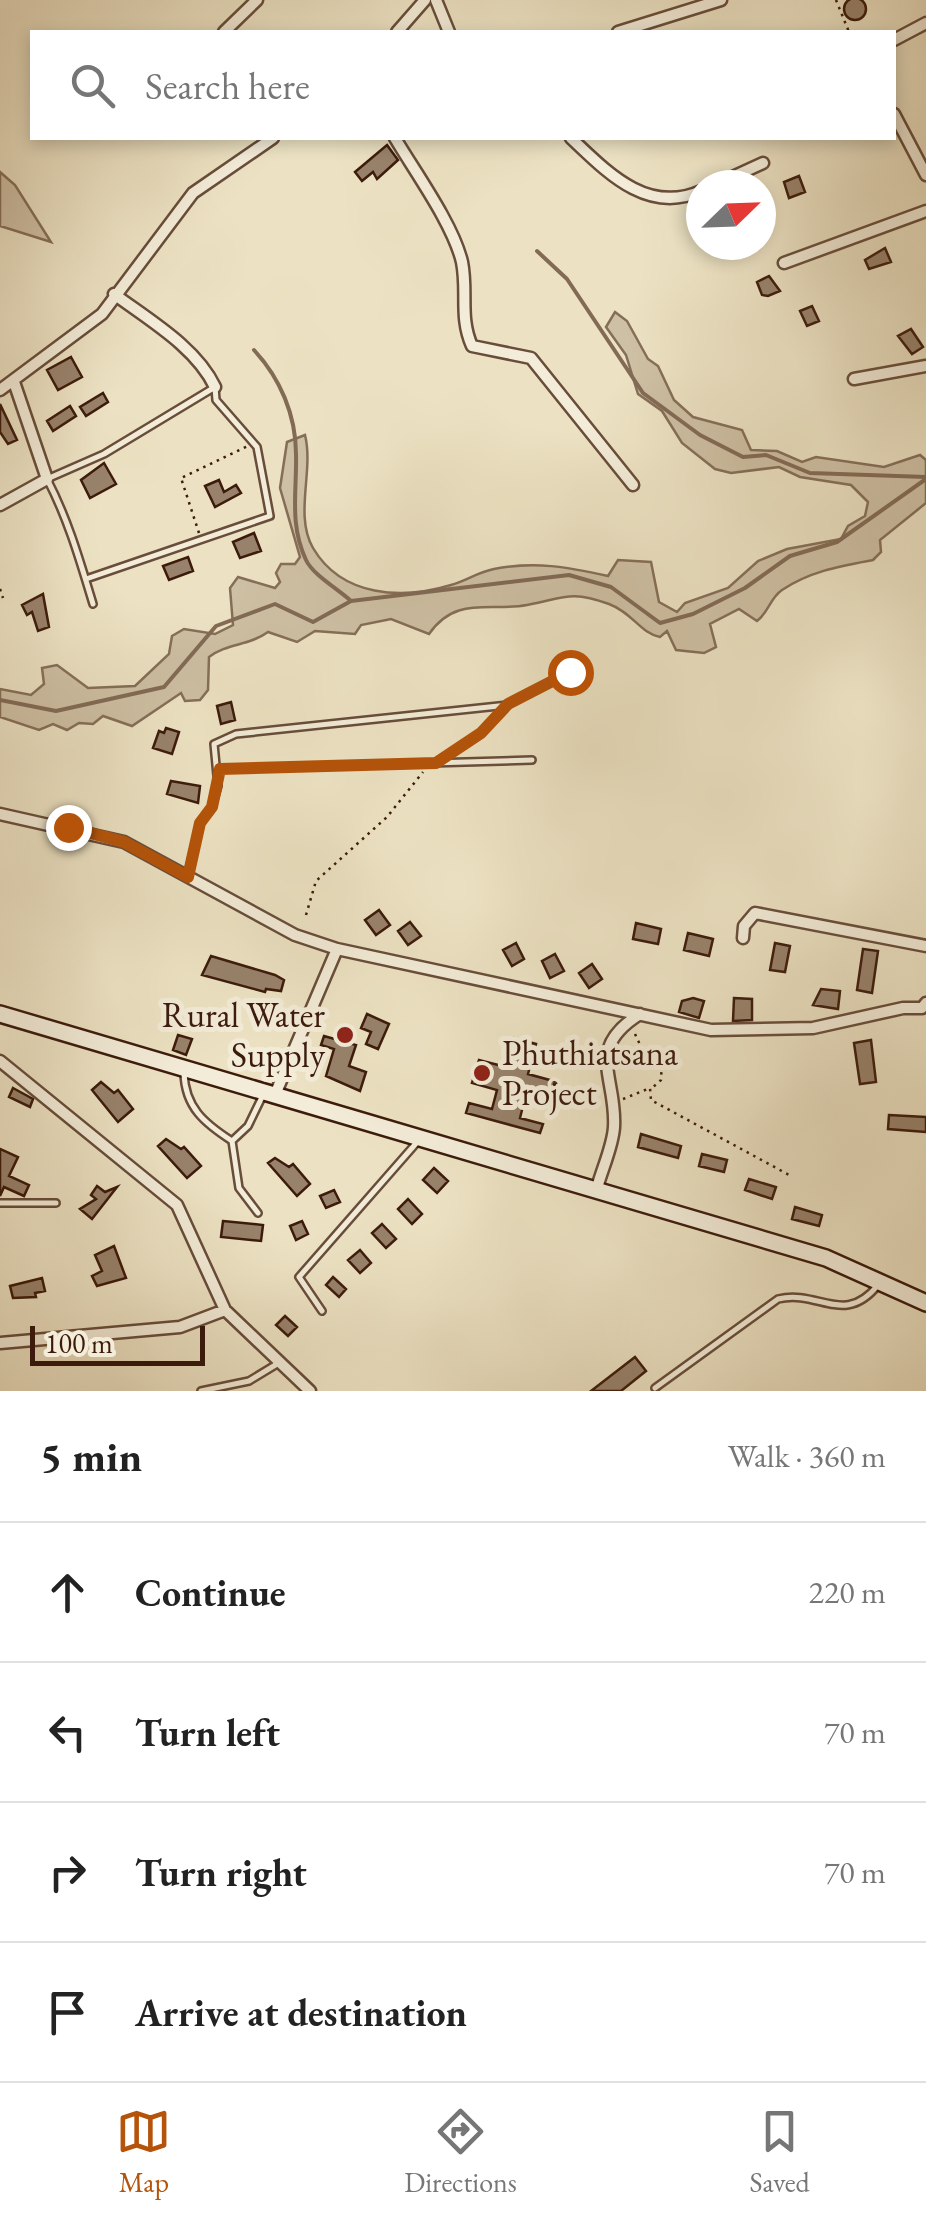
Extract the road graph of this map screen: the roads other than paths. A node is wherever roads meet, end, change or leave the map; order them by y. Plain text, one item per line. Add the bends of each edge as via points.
1 (257, 0) edge
2 (425, 0) edge
3 (436, 0) edge
4 (720, 0) edge
5 (926, 23) edge
6 (226, 30) edge
7 (399, 30) edge
8 (448, 30) edge
9 (624, 30) edge
10 (896, 39) edge
11 (896, 118) edge
12 (270, 140) edge
13 (396, 140) edge
14 (573, 140) edge
15 (762, 164) dead end
16 (749, 170) edge
17 (926, 175) edge
18 (686, 198) edge
19 (926, 210) edge
20 (784, 263) dead end
21 (114, 294) junction
22 (926, 366) edge
23 (854, 379) dead end
24 (14, 382) junction
25 (215, 388) junction
26 (0, 390) edge
27 (47, 478) junction
28 (633, 485) dead end
29 (0, 506) edge
30 (86, 579) junction
31 (94, 604) dead end
32 (508, 704) road end
33 (532, 760) dead end
34 (220, 769) junction
35 (0, 814) edge
36 (188, 877) junction
37 (743, 938) dead end
38 (926, 946) edge
39 (337, 949) junction
40 (926, 1003) edge
41 (0, 1014) edge
42 (636, 1016) junction
43 (0, 1061) edge
44 (184, 1070) junction
45 (268, 1095) junction
46 (420, 1138) junction
47 (232, 1142) junction
48 (597, 1188) junction
49 (0, 1203) edge
50 (56, 1203) dead end
51 (258, 1213) dead end
52 (880, 1282) junction
53 (926, 1304) edge
54 (225, 1310) junction
55 (322, 1311) dead end
56 (0, 1343) edge
57 (277, 1364) junction
58 (655, 1388) dead end
59 (201, 1391) edge
60 (310, 1391) edge

1 - 6 street
2 - 7 street
3 - 8 street
4 - 9 street
5 - 10 street
11 - 17 street
12 - 21 street via 194,193
13 - 28 street via 461,258 462,322 472,346 531,358
14 - 18 street via 618,181 653,198
15 - 16 street
19 - 20 street
21 - 24 street via 102,314
21 - 25 street via 176,341
22 - 23 street
24 - 26 street
24 - 27 street
25 - 27 lane via 104,454
25 - 30 lane via 216,400 254,444 270,516
27 - 29 street
27 - 30 lane
30 - 31 lane
32 - 34 lane via 236,734 214,744
33 - 34 lane
34 - 36 lane
35 - 36 street via 124,842
36 - 39 street via 295,935
37 - 38 street via 755,913
39 - 42 street
39 - 45 street
40 - 42 street via 812,1028 757,1032
41 - 44 main road
42 - 48 street via 609,1044 605,1068 614,1128
43 - 54 street via 177,1205
44 - 45 main road
44 - 47 lane via 185,1095 204,1123
45 - 46 main road
45 - 47 lane
46 - 48 main road
46 - 55 lane via 299,1277
47 - 51 lane via 239,1188
48 - 52 main road via 826,1258
49 - 50 lane
52 - 53 main road
52 - 58 lane via 867,1299 846,1308 778,1299
54 - 56 street via 180,1327
54 - 57 street
57 - 59 lane via 249,1380
57 - 60 street

